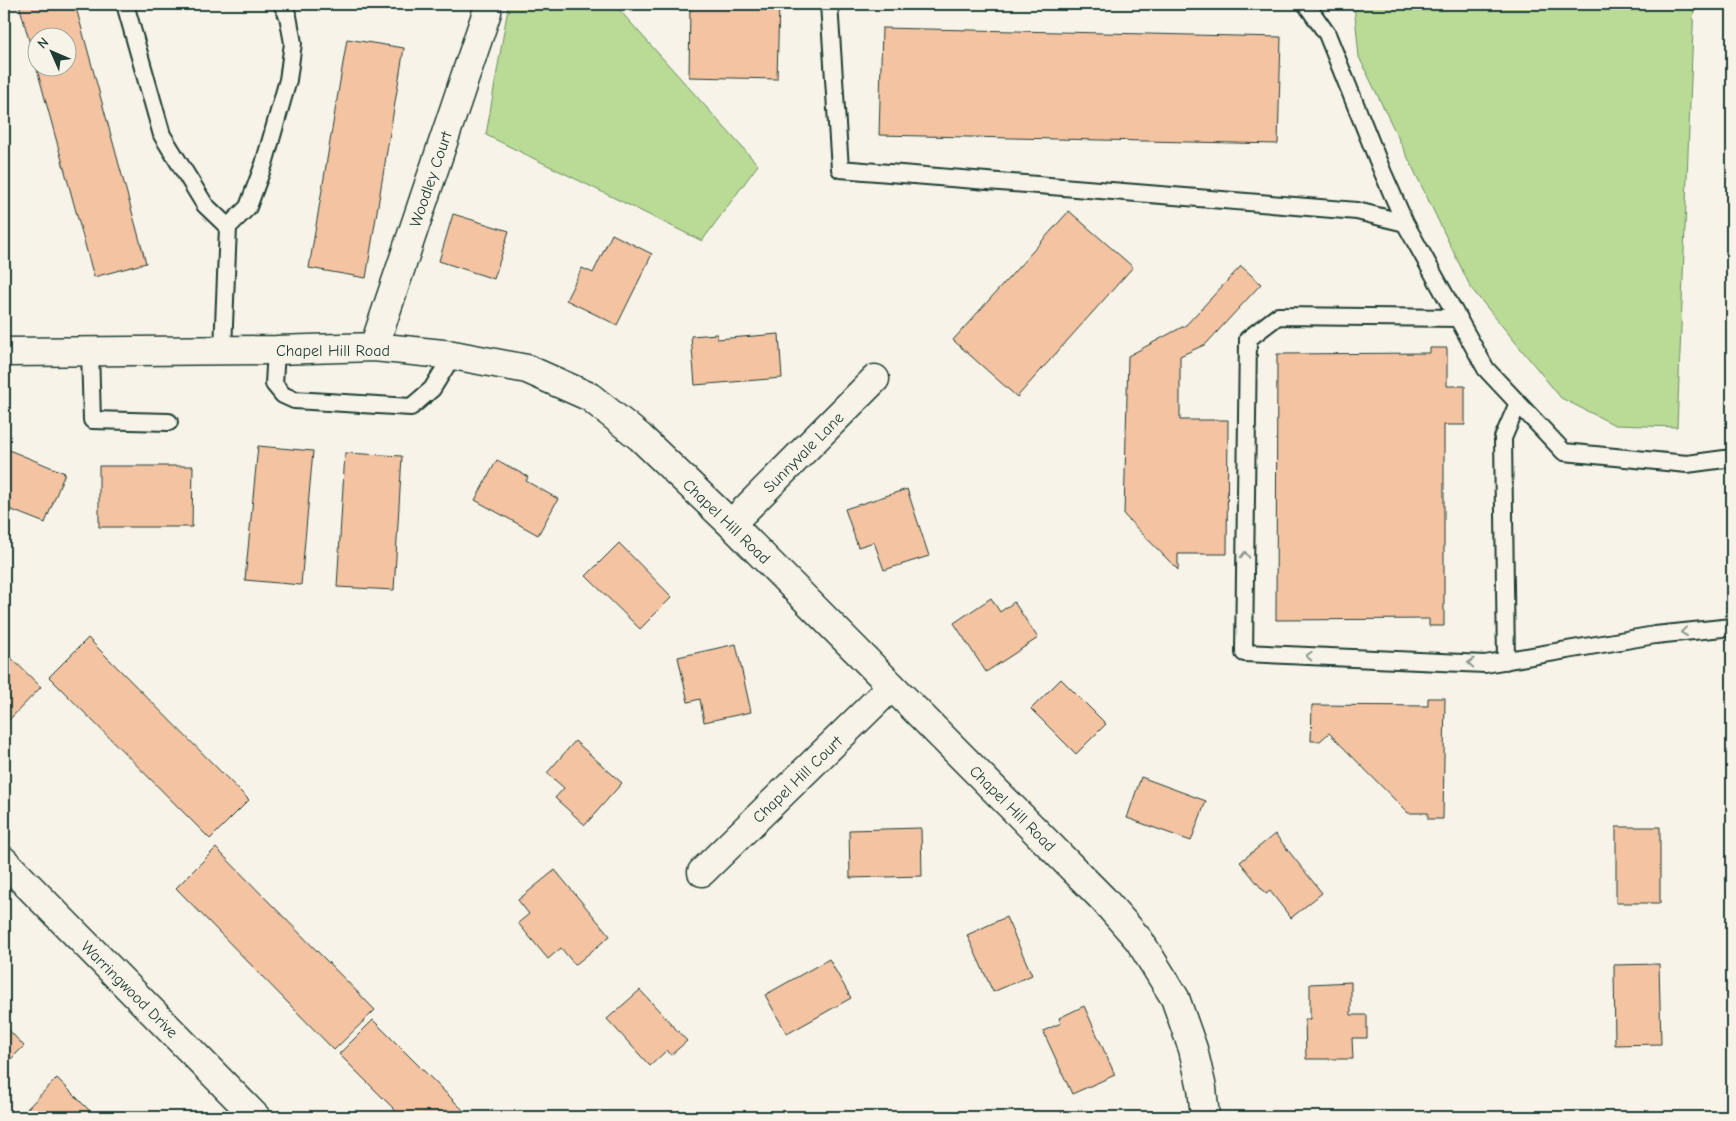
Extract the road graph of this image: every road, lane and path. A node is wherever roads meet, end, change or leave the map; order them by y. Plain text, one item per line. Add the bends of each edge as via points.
1 (125, 4) edge
2 (282, 4) edge
3 (829, 4) edge
4 (1306, 4) edge
5 (487, 12) dead end
6 (1405, 223) junction
7 (228, 227) junction
8 (1459, 318) junction
9 (374, 347) junction
10 (223, 349) junction
11 (276, 350) junction
12 (90, 351) junction
13 (4, 352) edge
14 (453, 355) junction
15 (875, 379) dead end
16 (1518, 403) junction
17 (169, 422) dead end
18 (1732, 458) edge
19 (731, 524) junction
20 (1732, 627) edge
21 (1506, 661) junction
22 (892, 686) junction
23 (702, 872) dead end
24 (8, 873) edge
25 (256, 1117) edge
26 (1205, 1117) edge

1 - 7 lane via 162,135 205,206
2 - 7 lane via 288,16 293,43 288,80 248,207
3 - 6 lane via 840,169 1357,211
4 - 6 lane via 1327,34
5 - 9 street, Woodley Court
6 - 8 lane
7 - 10 lane
8 - 16 lane via 1486,369
21 -> 8 lane via 1485,664 1244,653 1248,339 1278,316
9 - 11 street, Chapel Hill Road
9 - 14 street, Chapel Hill Road
10 - 11 street, Chapel Hill Road
10 - 12 street, Chapel Hill Road
11 - 14 lane via 274,384 283,395 294,400 411,407 432,389
12 - 13 street, Chapel Hill Road
12 - 17 lane via 92,420
14 - 19 street, Chapel Hill Road via 527,370 590,397 640,437
15 - 19 street, Sunnyvale Lane
16 - 18 lane via 1564,452 1686,464
16 - 21 lane via 1503,438
19 - 22 street, Chapel Hill Road
20 -> 21 lane via 1656,635
22 - 23 street, Chapel Hill Court
22 - 26 street, Chapel Hill Road via 1103,899 1139,940 1175,998 1193,1049
24 - 25 street, Warringwood Drive

